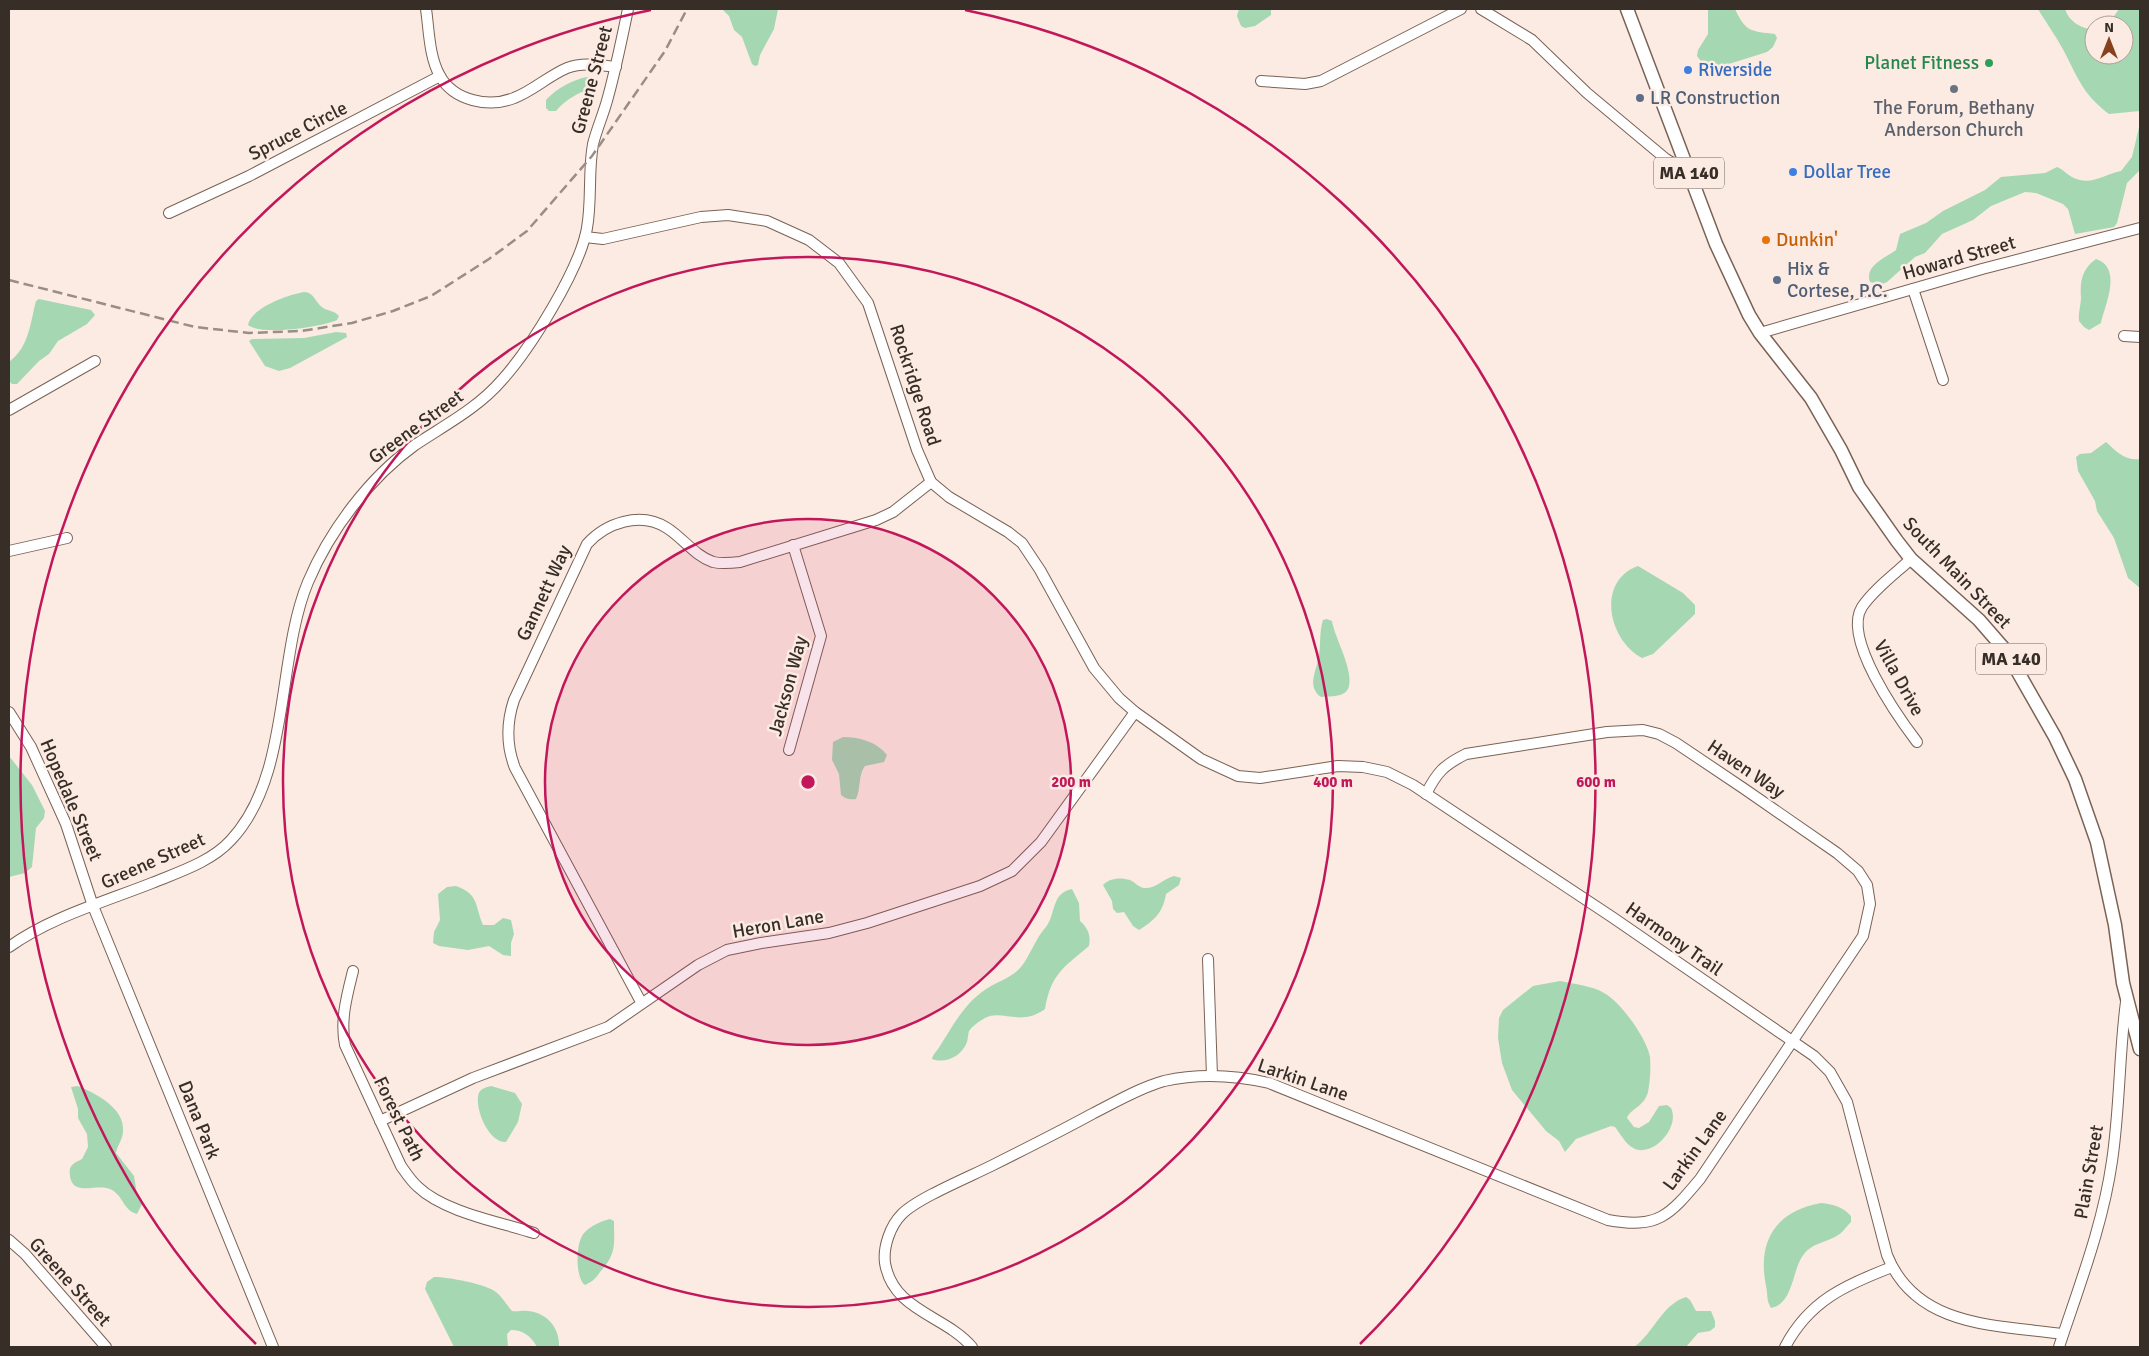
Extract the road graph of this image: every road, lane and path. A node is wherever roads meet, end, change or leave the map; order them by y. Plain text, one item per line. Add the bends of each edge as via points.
1 (426, 9) edge
2 (628, 9) edge
3 (1461, 9) edge
4 (1481, 9) edge
5 (1627, 9) edge
6 (616, 66) junction
7 (440, 76) junction
8 (1261, 81) dead end
9 (1686, 167) junction
10 (169, 213) dead end
11 (2140, 228) edge
12 (585, 238) junction
13 (1913, 289) junction
14 (1760, 333) junction
15 (2124, 336) dead end
16 (2140, 337) edge
17 (95, 361) dead end
18 (1943, 380) dead end
19 (9, 410) edge
20 (932, 482) junction
21 (67, 538) dead end
22 (793, 546) junction
23 (9, 551) edge
24 (1911, 559) junction
25 (9, 712) edge
26 (1135, 712) junction
27 (1917, 742) dead end
28 (789, 750) dead end
29 (1426, 794) junction
30 (93, 906) junction
31 (9, 947) edge
32 (1208, 959) dead end
33 (353, 971) dead end
34 (2127, 998) junction
35 (641, 1002) junction
36 (1791, 1041) junction
37 (2140, 1049) edge
38 (1212, 1076) junction
39 (380, 1121) junction
40 (534, 1232) dead end
41 (9, 1240) edge
42 (1892, 1267) junction
43 (2064, 1334) junction
44 (106, 1347) edge
45 (273, 1347) edge
46 (972, 1347) edge
47 (1786, 1347) edge
48 (2059, 1347) edge

1 - 7 street
2 - 6 street, Greene Street
3 - 8 street via 1321,81 1305,84
4 - 9 street via 1532,40 1592,97 1666,159
5 - 9 main road, South Main Street / MA 140
6 - 7 street via 588,64 567,68 526,93 500,103 488,103 461,94
6 - 12 street, Greene Street via 593,146
7 - 10 street, Spruce Circle via 257,172
9 - 14 main road, South Main Street / MA 140 via 1734,287
11 - 13 street, Howard Street
12 - 20 street, Rockridge Road via 603,239 701,217 740,216 781,226 826,251 851,276 872,310 917,450
12 - 30 street, Greene Street via 564,286 512,368 484,399 412,447 372,481 326,549 308,582 299,611 276,736 262,789 241,829 224,848 193,866
13 - 14 street, Howard Street
13 - 18 street
14 - 24 main road, South Main Street / MA 140 via 1811,398 1859,487
15 - 16 street
17 - 19 street
20 - 22 street, Gannett Way via 893,512 876,520
20 - 26 street, Rockridge Road via 950,498 1022,542 1094,668
21 - 23 street
22 - 28 street, Jackson Way via 821,636
22 - 35 street, Gannett Way via 740,562 722,563 707,559 657,523 626,521 605,528 587,544 580,556 510,713 507,738 515,768
24 - 27 street, Villa Drive via 1862,607 1857,621 1860,642 1872,669
24 - 34 main road, South Main Street / MA 140 via 1979,620 2006,651 2055,737 2075,779 2097,842
25 - 30 street, Hopedale Street via 31,747 66,824
26 - 29 street, Harmony Trail via 1201,759 1238,776 1260,778 1338,766 1363,767 1387,772
26 - 35 street, Heron Lane via 1041,842 1012,871 980,886 867,923 829,933 727,950
29 - 36 street, Harmony Trail
29 - 36 street, Haven Way via 1447,763 1466,754 1625,730 1659,734 1743,788 1837,853 1858,871 1867,885 1870,904 1863,936
30 - 31 street, Greene Street via 37,930
30 - 45 street, Dana Park
32 - 38 street
33 - 39 street, Forest Path via 345,1006 343,1037
34 - 37 main road, South Main Street / MA 140
34 - 43 street, Plain Street via 2120,1046 2112,1163 2092,1246
35 - 39 street, Heron Lane via 608,1026 473,1078
36 - 38 street, Larkin Lane via 1700,1179 1678,1205 1665,1216 1636,1224 1608,1220 1269,1083
36 - 42 street, Harmony Trail via 1830,1072 1847,1102
38 - 46 street, Larkin Lane via 1187,1076 1139,1090 924,1199 901,1215 891,1232 885,1254 894,1287 912,1306
39 - 40 street, Forest Path via 401,1166 428,1195 463,1210
41 - 44 street, Greene Street
42 - 43 street, Harmony Trail via 1914,1296 1940,1312 1993,1325
42 - 47 street via 1860,1279 1811,1309
43 - 48 street, Plain Street

